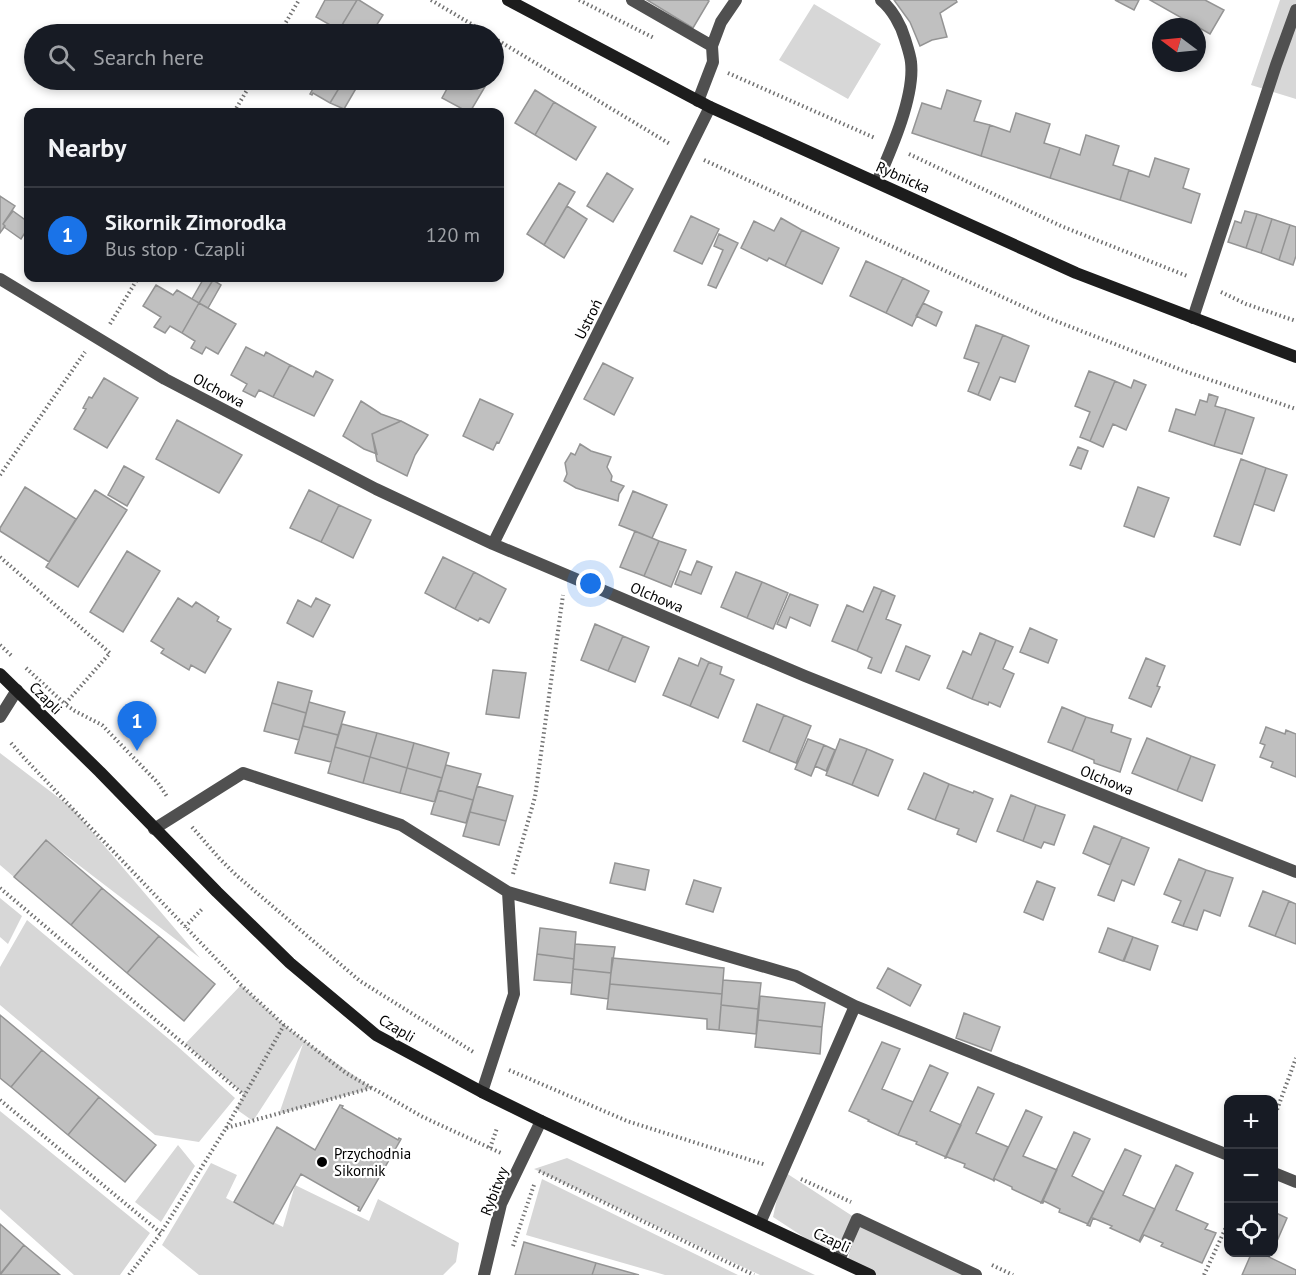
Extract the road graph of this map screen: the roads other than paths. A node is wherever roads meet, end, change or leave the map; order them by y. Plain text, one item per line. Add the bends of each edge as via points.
1 (508, 0) edge
2 (632, 0) edge
3 (736, 0) edge
4 (881, 0) edge
5 (1296, 10) edge
6 (712, 46) junction
7 (698, 101) junction
8 (710, 107) junction
9 (877, 182) junction
10 (0, 279) edge
11 (1193, 318) junction
12 (1296, 357) edge
13 (493, 544) junction
14 (0, 674) edge
15 (17, 690) junction
16 (0, 717) edge
17 (154, 829) junction
18 (1296, 872) edge
19 (508, 892) junction
20 (855, 1006) junction
21 (482, 1092) junction
22 (541, 1121) junction
23 (1224, 1153) edge
24 (1278, 1175) edge
25 (1296, 1182) edge
26 (760, 1223) junction
27 (839, 1260) junction
28 (484, 1275) edge
29 (870, 1275) edge
30 (975, 1275) edge

1 - 7 street, Rybnicka
2 - 6 street
3 - 6 street via 721,22
4 - 9 street via 902,28 911,62 910,92
5 - 11 street
6 - 7 street via 712,66
7 - 8 street, Rybnicka
8 - 9 street, Rybnicka
8 - 13 street, Ustroń
9 - 11 street, Rybnicka via 1076,273
10 - 13 street, Olchowa via 165,379 365,484
11 - 12 street, Rybnicka
13 - 18 street, Olchowa via 805,676
14 - 15 street, Czapli
15 - 16 street
15 - 17 street, Czapli
17 - 19 street via 243,773 401,825
17 - 21 street, Czapli via 290,963 376,1035
19 - 20 street via 796,976
19 - 21 street via 514,994
20 - 23 street
20 - 26 street
21 - 22 street, Czapli
22 - 26 street, Czapli
22 - 28 street, Rybitwy via 501,1204
24 - 25 street
26 - 27 street, Czapli
27 - 29 street, Czapli
27 - 30 street via 857,1219

